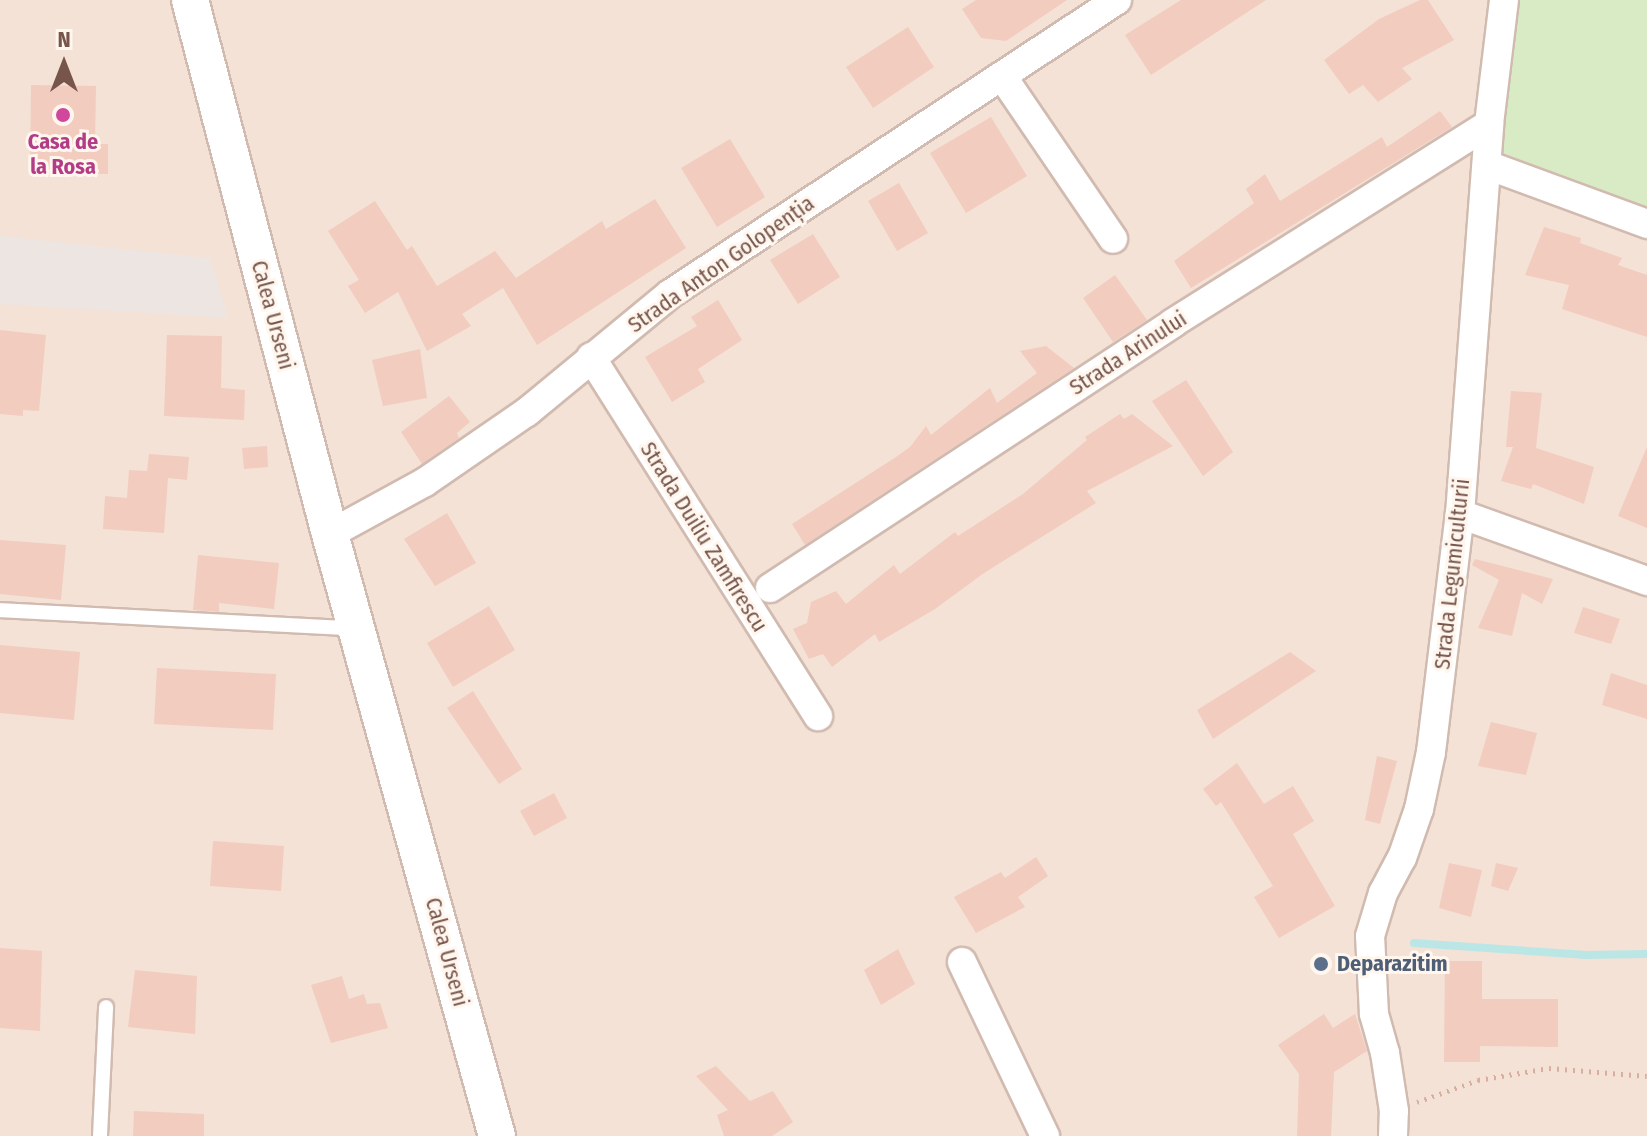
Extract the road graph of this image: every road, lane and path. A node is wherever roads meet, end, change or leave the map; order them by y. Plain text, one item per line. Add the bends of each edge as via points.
1 (190, 0) edge
2 (1117, 0) edge
3 (1504, 0) edge
4 (1002, 76) junction
5 (1489, 124) junction
6 (1487, 165) junction
7 (1647, 224) edge
8 (1113, 239) dead end
9 (591, 357) junction
10 (1460, 514) junction
11 (330, 534) junction
12 (1647, 581) edge
13 (770, 588) dead end
14 (0, 610) edge
15 (357, 629) junction
16 (818, 716) dead end
17 (962, 962) dead end
18 (106, 1007) dead end
19 (1647, 1076) edge
20 (1394, 1124) edge
21 (100, 1136) edge
22 (497, 1136) edge
23 (1045, 1136) edge

1 - 11 street, Calea Urseni
2 - 4 street, Strada Anton Golopenția
3 - 5 street, Strada Legumiculturii
4 - 8 street
4 - 9 street, Strada Anton Golopenția via 670,294
5 - 6 street, Strada Legumiculturii
5 - 13 street, Strada Arinului via 1173,323
6 - 7 street
6 - 10 street, Strada Legumiculturii
9 - 11 street, Strada Anton Golopenția via 527,412 425,482
9 - 16 street, Strada Duiliu Zamfirescu
10 - 12 street
10 - 20 street, Strada Legumiculturii via 1431,752 1419,809 1370,936 1374,1014
11 - 15 street, Calea Urseni
14 - 15 lane
15 - 22 street, Calea Urseni
17 - 23 street
18 - 21 lane
19 - 20 path via 1549,1068 1478,1080

